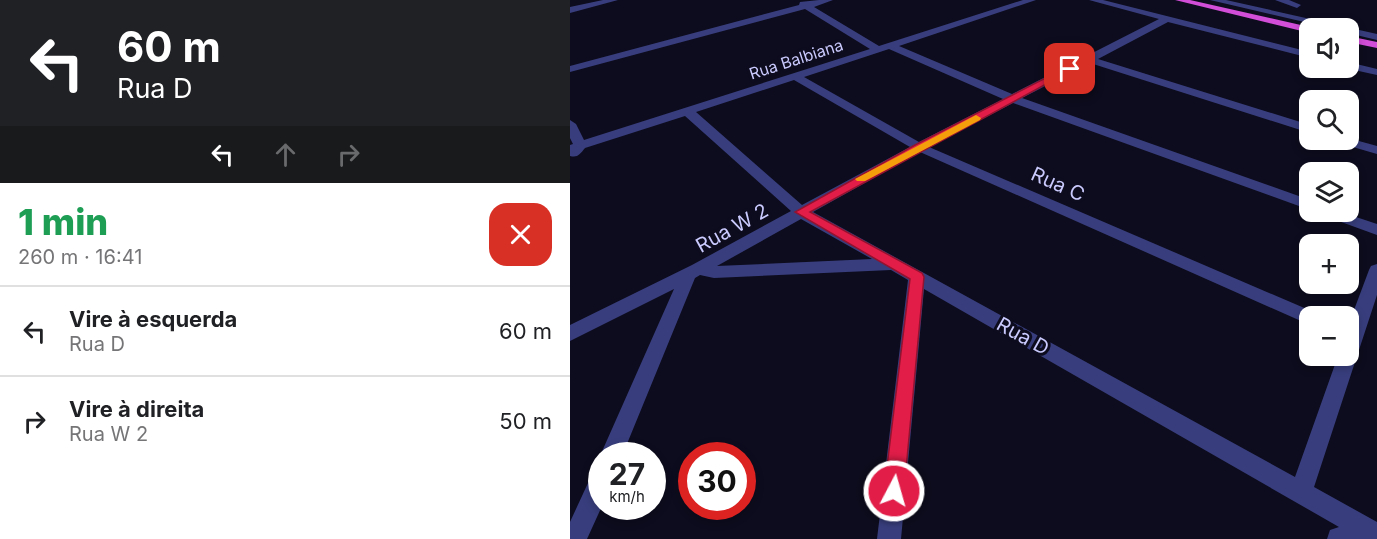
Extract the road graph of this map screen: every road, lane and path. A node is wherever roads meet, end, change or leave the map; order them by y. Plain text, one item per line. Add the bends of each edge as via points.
1 (614, 0) edge
2 (797, 0) edge
3 (829, 0) edge
4 (1032, 0) edge
5 (1093, 0) edge
6 (1179, 0) edge
7 (1214, 0) edge
8 (1279, 0) edge
9 (1297, 4) dead end
10 (807, 6) junction
11 (570, 10) edge
12 (1167, 19) junction
13 (1299, 19) edge
14 (1299, 27) edge
15 (1359, 33) edge
16 (1377, 37) edge
17 (1359, 41) edge
18 (1377, 45) edge
19 (884, 48) junction
20 (1299, 52) edge
21 (1089, 59) junction
22 (1359, 68) edge
23 (570, 69) edge
24 (1377, 72) edge
25 (796, 77) junction
26 (1013, 99) junction
27 (688, 112) junction
28 (570, 124) edge
29 (1299, 126) edge
30 (1359, 145) edge
31 (919, 147) junction
32 (575, 148) edge
33 (1377, 150) edge
34 (570, 159) edge
35 (1299, 201) edge
36 (801, 212) junction
37 (1355, 222) edge
38 (1377, 230) edge
39 (896, 264) junction
40 (1377, 270) edge
41 (694, 271) junction
42 (917, 277) junction
43 (1299, 313) edge
44 (1359, 320) edge
45 (570, 334) edge
46 (1343, 366) edge
47 (617, 442) edge
48 (1301, 491) junction
49 (588, 510) edge
50 (1377, 536) edge
51 (575, 539) edge
52 (889, 539) edge
53 (1339, 539) edge

1 - 11 street
2 - 10 street
3 - 10 street
4 - 19 street, Rua Balbiana
5 - 12 street
6 - 14 highway
7 - 13 street
8 - 9 street
10 - 19 street
10 - 23 street
12 - 20 street
12 - 21 street, Rua W 2
15 - 16 street
17 - 18 highway
19 - 25 street, Rua Balbiana
19 - 26 street
21 - 26 street, Rua W 2
21 - 29 street
22 - 24 street
25 - 27 street, Rua Balbiana
25 - 31 street, Rua C
26 - 31 street, Rua W 2
26 - 35 street
27 - 32 street, Rua Balbiana
27 - 36 street, Rua D
28 - 32 street
30 - 33 street
31 - 36 street, Rua W 2
31 - 43 street, Rua C
32 - 34 street
36 - 39 street, Rua D
36 - 41 street, Rua W 2
37 - 38 street
39 - 41 street
39 - 42 street, Rua D
40 - 44 street
41 - 45 street, Rua W 2
41 - 47 street
42 - 48 street, Rua D
42 - 52 street
46 - 48 street
48 - 50 street, Rua D
49 - 51 street
50 - 53 street

